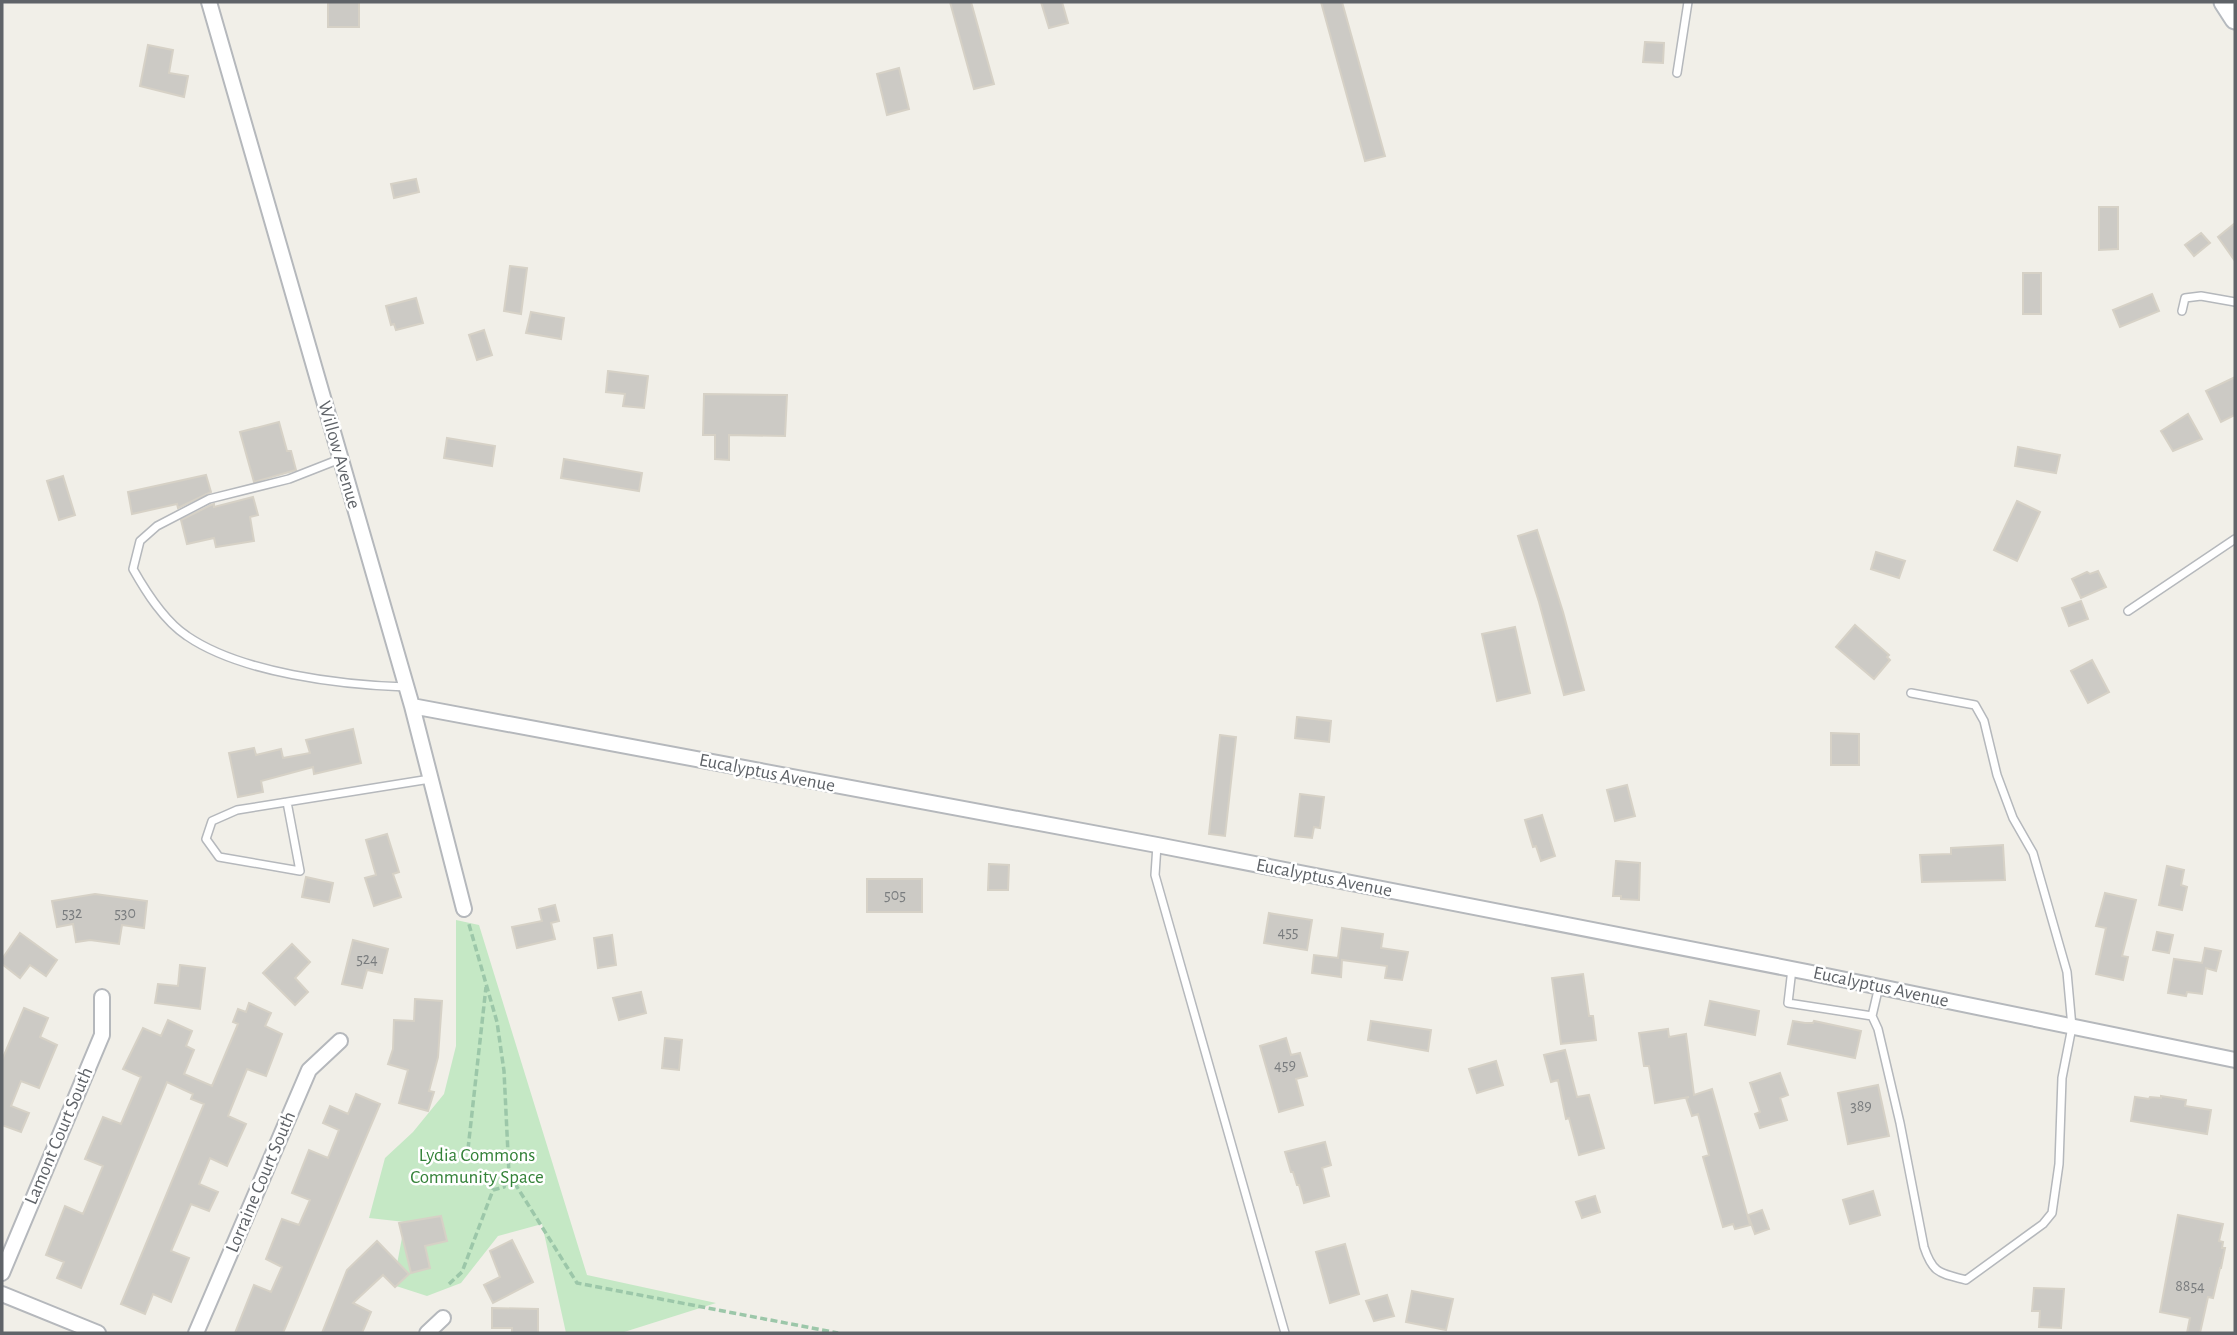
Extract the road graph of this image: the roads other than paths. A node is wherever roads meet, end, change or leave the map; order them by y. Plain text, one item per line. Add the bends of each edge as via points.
1 (209, 2) edge
2 (1688, 2) edge
3 (2224, 2) edge
4 (2235, 19) edge
5 (1677, 73) dead end
6 (2235, 302) edge
7 (2182, 311) dead end
8 (340, 459) junction
9 (2235, 539) edge
10 (2128, 611) dead end
11 (406, 687) junction
12 (1911, 693) dead end
13 (412, 706) junction
14 (430, 779) junction
15 (287, 802) junction
16 (1157, 845) junction
17 (464, 909) road end
18 (1792, 969) junction
19 (1879, 986) junction
20 (102, 997) dead end
21 (1872, 1017) junction
22 (2072, 1027) junction
23 (340, 1041) dead end
24 (2235, 1060) edge
25 (2, 1273) edge
26 (2, 1294) edge
27 (443, 1318) dead end
28 (98, 1333) edge
29 (196, 1333) edge
30 (427, 1333) edge
31 (1285, 1333) edge

1 - 8 street, Willow Avenue
2 - 5 lane
3 - 4 main road
6 - 7 lane via 2201,296 2185,299
8 - 11 street, Willow Avenue
8 - 11 lane via 289,479 208,499 167,520 140,541 133,569 148,596 185,635 229,659 366,686
9 - 10 lane
11 - 13 street, Willow Avenue
12 - 22 lane via 1976,705 2013,818 2033,853 2067,972
13 - 14 street, Willow Avenue
13 - 16 street, Eucalyptus Avenue
14 - 15 lane
14 - 17 street, Willow Avenue
15 - 15 lane via 237,810 212,821 206,839 219,857 300,871
16 - 18 street, Eucalyptus Avenue
16 - 31 lane via 1155,875
18 - 19 street, Eucalyptus Avenue
18 - 21 lane via 1788,1003
19 - 21 lane
19 - 22 street, Eucalyptus Avenue
20 - 25 street, Lamont Court South via 102,1035
21 - 22 lane via 1930,1264 1943,1274 1966,1280 2052,1213 2062,1078
22 - 24 street, Eucalyptus Avenue
23 - 29 street, Lorraine Court South via 309,1070
26 - 28 street
27 - 30 street

